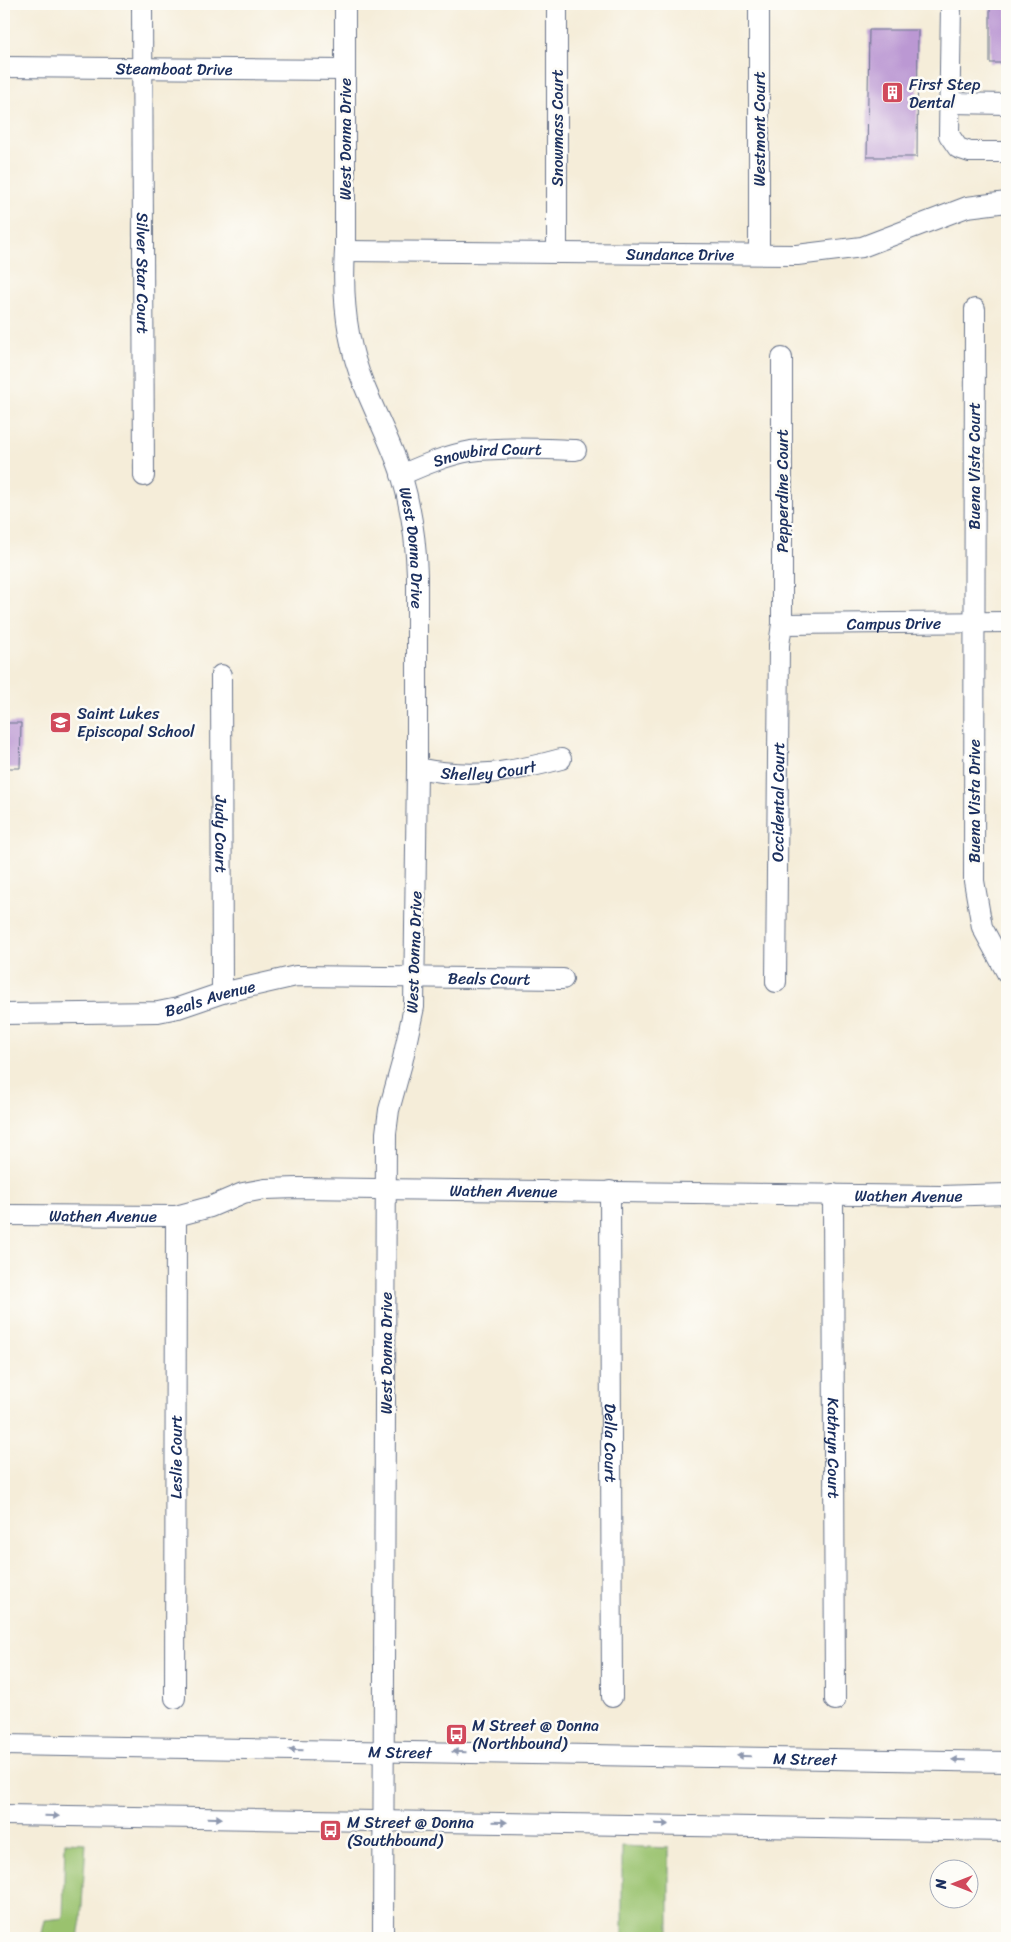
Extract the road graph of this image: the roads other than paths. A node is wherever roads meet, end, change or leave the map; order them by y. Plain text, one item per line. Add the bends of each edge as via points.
1 (142, 4) edge
2 (345, 4) edge
3 (557, 4) edge
4 (759, 4) edge
5 (951, 4) edge
6 (4, 67) edge
7 (142, 68) junction
8 (345, 70) junction
9 (950, 103) junction
10 (1007, 104) edge
11 (1007, 152) edge
12 (1007, 202) edge
13 (345, 251) junction
14 (557, 252) junction
15 (759, 254) junction
16 (974, 309) dead end
17 (782, 358) dead end
18 (576, 450) dead end
19 (401, 475) junction
20 (144, 476) dead end
21 (974, 622) junction
22 (1007, 622) edge
23 (782, 624) junction
24 (221, 675) dead end
25 (561, 759) dead end
26 (418, 768) junction
27 (1007, 973) edge
28 (415, 978) junction
29 (563, 979) dead end
30 (776, 982) dead end
31 (222, 993) junction
32 (4, 1014) edge
33 (386, 1188) junction
34 (610, 1191) junction
35 (832, 1194) junction
36 (1007, 1194) edge
37 (4, 1215) edge
38 (176, 1216) junction
39 (612, 1697) dead end
40 (175, 1698) dead end
41 (835, 1700) dead end
42 (4, 1745) edge
43 (384, 1751) junction
44 (1007, 1762) edge
45 (4, 1815) edge
46 (384, 1820) junction
47 (1007, 1831) edge
48 (383, 1938) edge

1 - 7 street, Silver Star Court
2 - 8 street, West Donna Drive
3 - 14 street, Snowmass Court
4 - 15 street, Westmont Court
5 - 9 street
6 - 7 street, Steamboat Drive
7 - 8 street, Steamboat Drive
7 - 20 street, Silver Star Court
8 - 13 street, West Donna Drive
9 - 10 street
9 - 11 street via 949,135 958,148 970,152
12 - 15 street, Sundance Drive via 967,207 862,247 797,255
13 - 14 street, Sundance Drive
13 - 19 street, West Donna Drive via 346,319 351,346
14 - 15 street, Sundance Drive
16 - 21 street, Buena Vista Court
17 - 23 street, Pepperdine Court
18 - 19 street, Snowbird Court via 506,448 470,452 424,464
19 - 26 street, West Donna Drive via 416,551
21 - 22 street, Campus Drive
21 - 23 street, Campus Drive
21 - 27 street, Buena Vista Drive via 974,881 982,927
23 - 30 street, Occidental Court via 779,645
24 - 31 street, Judy Court
25 - 26 street, Shelley Court via 484,774
26 - 28 street, West Donna Drive
28 - 29 street, Beals Court
28 - 31 street, Beals Avenue via 296,976
28 - 33 street, West Donna Drive via 414,1007 389,1110
31 - 32 street, Beals Avenue via 158,1012
33 - 34 street, Wathen Avenue
33 - 38 street, Wathen Avenue via 265,1189 243,1193 210,1208
33 - 43 street, West Donna Drive
34 - 35 street, Wathen Avenue
34 - 39 street, Della Court
35 - 36 street, Wathen Avenue
35 - 41 street, Kathryn Court
37 - 38 street, Wathen Avenue
38 - 40 street, Leslie Court
43 -> 42 street, M Street
44 -> 43 street, M Street
43 - 46 street, West Donna Drive
45 -> 46 street
46 -> 47 street
46 - 48 street, West Donna Drive

